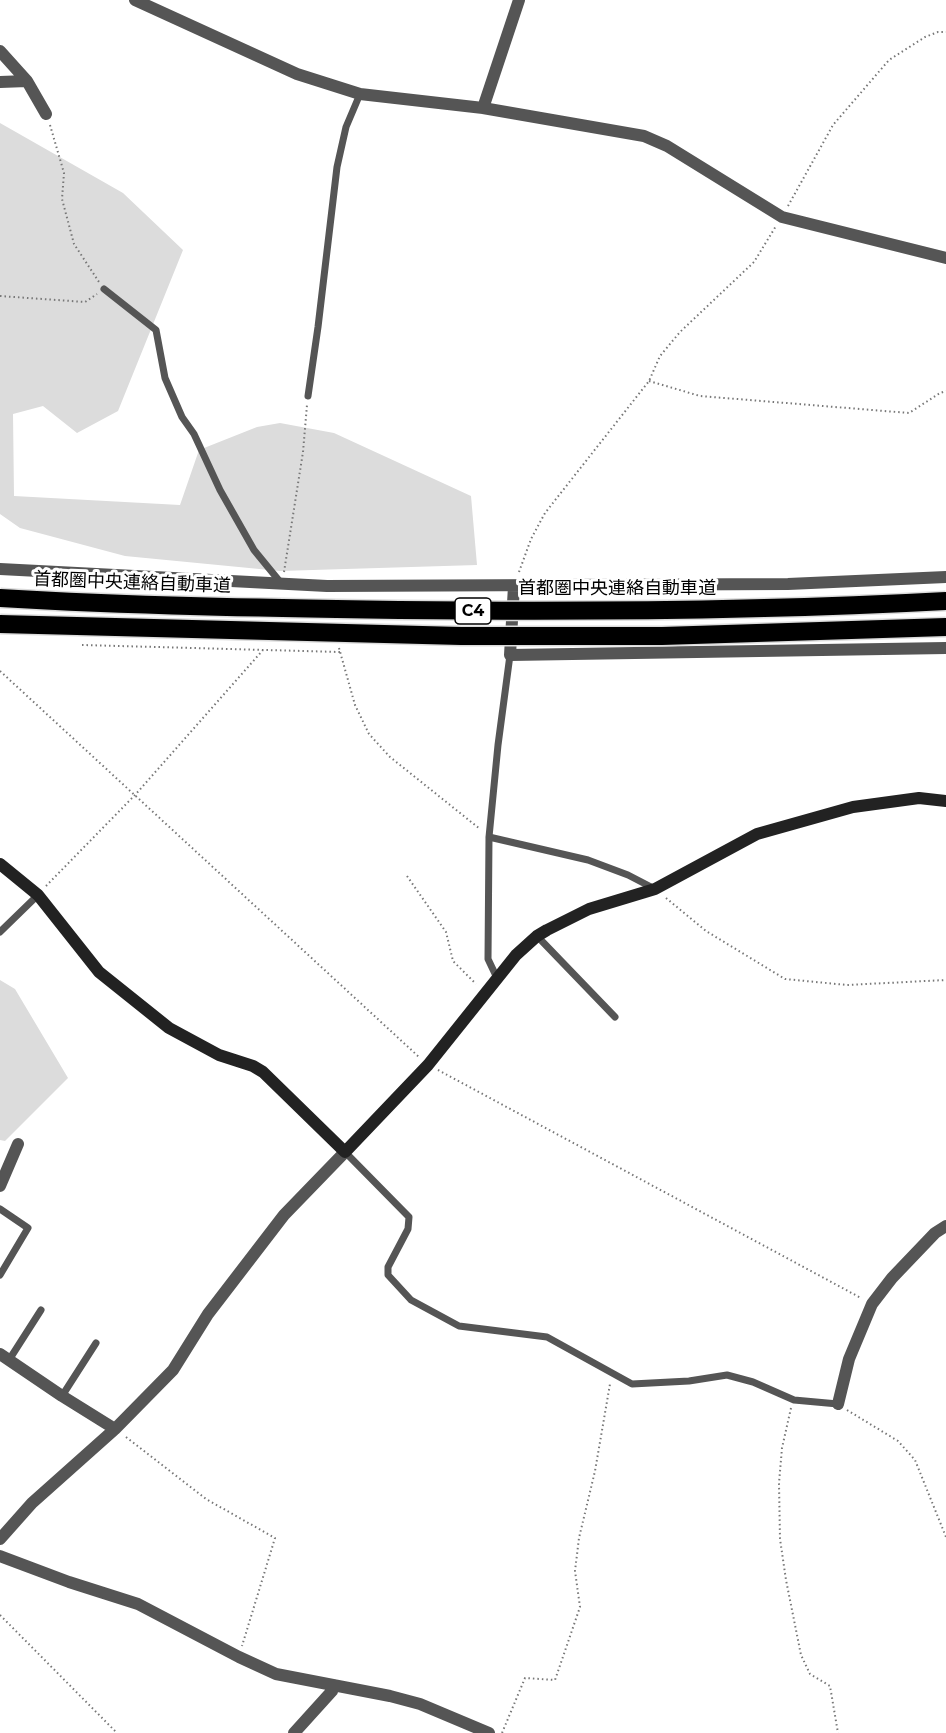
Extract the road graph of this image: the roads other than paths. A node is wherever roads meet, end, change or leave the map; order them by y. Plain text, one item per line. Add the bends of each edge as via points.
1 (135, 0) edge
2 (519, 0) edge
3 (0, 51) edge
4 (27, 81) junction
5 (0, 82) edge
6 (360, 94) junction
7 (483, 108) junction
8 (46, 114) road end
9 (946, 258) edge
10 (104, 289) road end
11 (308, 396) road end
12 (0, 569) edge
13 (946, 577) edge
14 (282, 585) junction
15 (514, 586) junction
16 (0, 598) edge
17 (946, 601) edge
18 (0, 624) edge
19 (946, 627) edge
20 (946, 648) edge
21 (510, 655) junction
22 (946, 801) edge
23 (489, 837) junction
24 (0, 864) edge
25 (655, 889) junction
26 (38, 895) junction
27 (0, 932) edge
28 (537, 936) junction
29 (497, 978) junction
30 (615, 1017) dead end
31 (18, 1144) dead end
32 (345, 1152) junction
33 (0, 1185) edge
34 (0, 1209) edge
35 (946, 1226) edge
36 (0, 1275) edge
37 (41, 1310) dead end
38 (96, 1342) dead end
39 (4, 1357) edge
40 (62, 1396) junction
41 (838, 1404) joint
42 (115, 1429) junction
43 (0, 1539) edge
44 (0, 1556) edge
45 (334, 1685) junction
46 (294, 1733) edge
47 (489, 1733) edge

1 - 6 street via 297,74
2 - 7 street
3 - 4 street
4 - 5 street
4 - 8 street
6 - 7 street
6 - 11 lane via 346,127 337,167
7 - 9 street via 644,136 667,146 782,217
10 - 14 lane via 156,330 165,378 182,417 254,550
12 - 14 street
13 - 15 street via 788,584
14 - 15 street
15 - 21 street
16 - 17 highway, 首都圏中央連絡自動車道 / C4, bridge via 237,608 650,611
18 - 19 highway, C4, bridge via 461,636 662,636
20 - 21 street
21 - 23 lane
22 - 25 street via 919,798 853,807 757,834
23 - 25 lane via 588,860
23 - 29 lane via 488,959
24 - 26 street
25 - 28 street via 590,909
26 - 27 lane
26 - 32 street via 99,972 169,1028 219,1055 263,1072
28 - 29 street
28 - 30 lane
29 - 32 street via 429,1065
31 - 33 street
32 - 41 lane via 409,1217 408,1229 388,1267 388,1275 411,1300 459,1326 547,1337 632,1384 689,1382 727,1375 794,1400
32 - 42 street via 284,1215 208,1314 172,1370
34 - 36 lane via 27,1228
35 - 41 street via 928,1240 872,1304 849,1359
37 - 39 lane
38 - 40 lane
39 - 40 street
40 - 42 street
42 - 43 street via 32,1503
44 - 45 street via 138,1604 276,1674
45 - 46 street
45 - 47 street via 420,1704

